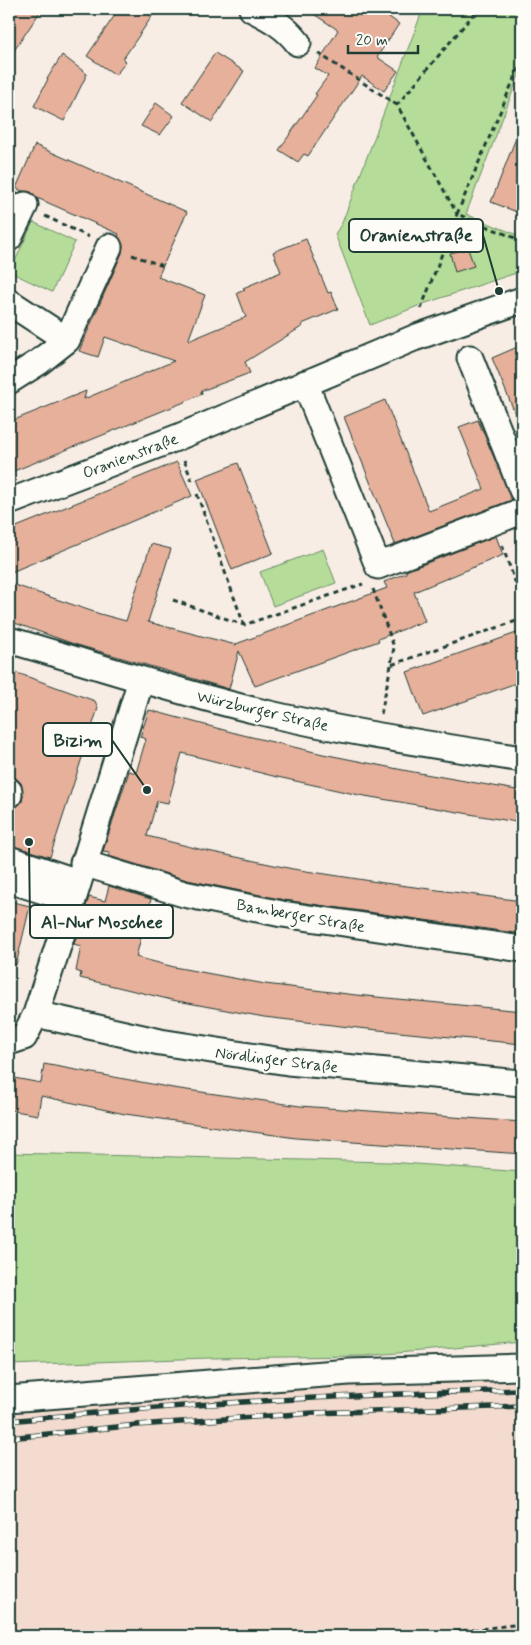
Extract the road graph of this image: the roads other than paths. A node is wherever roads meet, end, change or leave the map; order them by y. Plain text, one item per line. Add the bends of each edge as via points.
1 (252, 9) edge
2 (298, 43) road end
3 (25, 205) dead end
4 (9, 238) edge
5 (109, 247) dead end
6 (522, 300) edge
7 (9, 302) edge
8 (67, 340) junction
9 (470, 358) dead end
10 (9, 381) edge
11 (305, 382) junction
12 (522, 490) edge
13 (9, 502) edge
14 (522, 511) edge
15 (9, 640) edge
16 (141, 680) junction
17 (522, 759) edge
18 (9, 791) edge
19 (9, 795) edge
20 (9, 860) edge
21 (9, 880) edge
22 (78, 882) junction
23 (522, 949) edge
24 (36, 1014) junction
25 (16, 1040) edge
26 (522, 1082) edge
27 (522, 1367) edge
28 (9, 1399) edge

1 - 2 street via 278,22
3 - 4 street
5 - 8 street
6 - 11 street, Oranienstraße via 414,338
7 - 8 street
8 - 10 street
9 - 12 street
11 - 13 street, Oranienstraße via 176,438
11 - 14 street via 378,566
15 - 16 street, Würzburger Straße
16 - 17 street, Würzburger Straße via 258,711 378,736
16 - 22 street
18 - 19 street
20 - 22 street
21 - 22 street
22 - 23 street, Bamberger Straße via 184,894 282,914
22 - 24 street
24 - 25 street
24 - 26 street, Nördlinger Straße via 160,1042 288,1062
27 - 28 street via 349,1372

